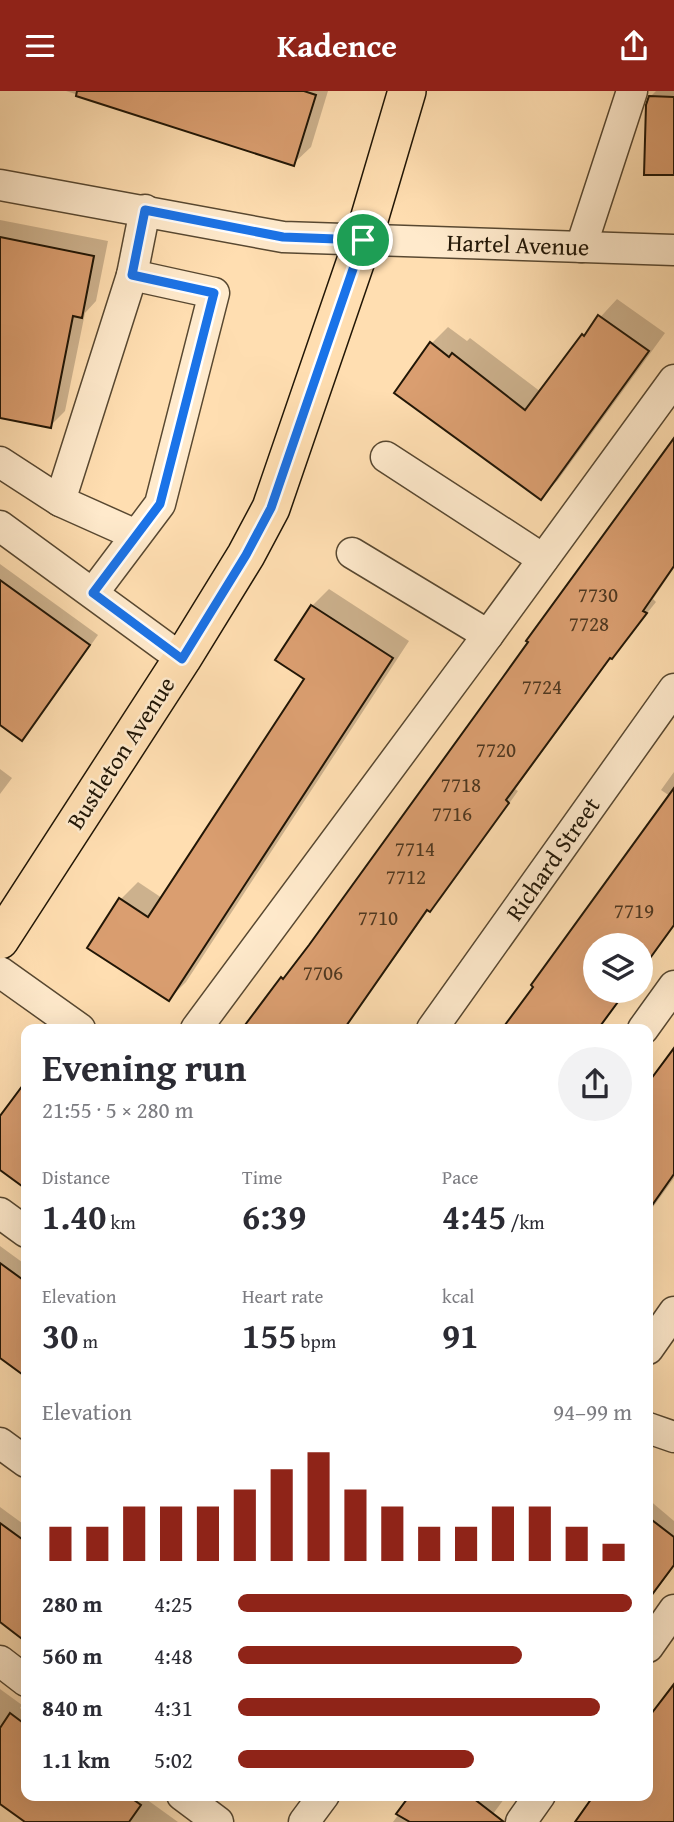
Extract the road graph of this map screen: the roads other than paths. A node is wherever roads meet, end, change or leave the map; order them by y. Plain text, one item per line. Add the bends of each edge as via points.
1 (407, 91) edge
2 (632, 91) edge
3 (0, 185) edge
4 (145, 210) junction
5 (363, 240) junction
6 (581, 247) junction
7 (674, 250) edge
8 (132, 275) junction
9 (674, 380) edge
10 (386, 457) dead end
11 (0, 462) edge
12 (60, 501) junction
13 (0, 526) edge
14 (136, 535) junction
15 (352, 553) dead end
16 (544, 559) junction
17 (93, 593) junction
18 (488, 635) junction
19 (182, 659) junction
20 (674, 689) edge
21 (0, 940) edge
22 (0, 972) edge
23 (674, 986) edge
24 (73, 1024) edge
25 (201, 1024) edge
26 (436, 1024) edge
27 (647, 1024) edge
28 (0, 1213) edge
29 (21, 1228) edge
30 (674, 1312) edge
31 (653, 1342) edge
32 (653, 1430) edge
33 (674, 1437) edge
34 (0, 1443) edge
35 (21, 1458) edge
36 (674, 1610) edge
37 (653, 1640) edge
38 (0, 1661) edge
39 (21, 1677) edge
40 (190, 1801) edge
41 (320, 1801) edge
42 (536, 1801) edge
43 (218, 1822) edge
44 (304, 1822) edge
45 (521, 1822) edge

1 - 5 main road, Bustleton Avenue
2 - 6 street
3 - 4 street, Hartel Avenue
4 - 5 street, Hartel Avenue via 283,237
4 - 8 street
5 - 6 street, Hartel Avenue
5 - 19 main road, Bustleton Avenue via 271,508
6 - 7 street, Hartel Avenue
8 - 12 street
8 - 14 street via 214,293 160,504
9 - 16 street
10 - 16 street
11 - 12 street
12 - 14 street
13 - 17 street
14 - 17 street
15 - 18 street
16 - 18 street
17 - 19 street
18 - 25 street
19 - 21 main road, Bustleton Avenue
20 - 26 street, Richard Street
22 - 24 street
23 - 27 street
28 - 29 street
30 - 31 street
32 - 33 street
34 - 35 street
36 - 37 street
38 - 39 street
40 - 43 street
41 - 44 street
42 - 45 street

